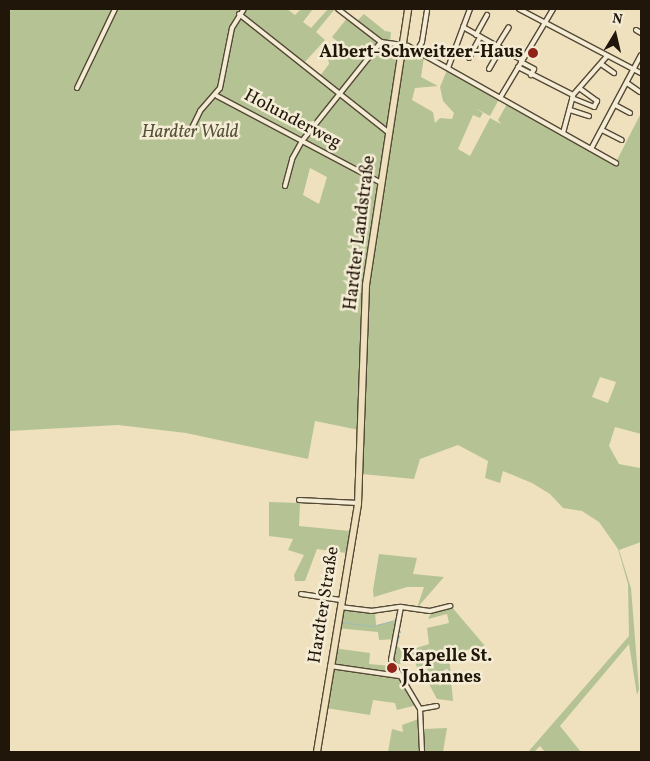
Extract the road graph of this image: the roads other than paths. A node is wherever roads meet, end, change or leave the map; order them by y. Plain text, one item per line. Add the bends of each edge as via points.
1 (115, 9) edge
2 (244, 9) edge
3 (338, 9) edge
4 (408, 9) edge
5 (427, 9) edge
6 (470, 9) edge
7 (520, 9) edge
8 (553, 9) edge
9 (239, 14) junction
10 (487, 15) dead end
11 (542, 22) junction
12 (509, 26) dead end
13 (463, 27) junction
14 (636, 30) dead end
15 (641, 32) edge
16 (478, 36) junction
17 (381, 42) junction
18 (402, 43) junction
19 (499, 47) junction
20 (417, 51) junction
21 (641, 55) edge
22 (607, 56) junction
23 (469, 58) dead end
24 (521, 61) junction
25 (601, 64) junction
26 (518, 67) junction
27 (448, 68) junction
28 (489, 69) dead end
29 (634, 70) junction
30 (614, 73) dead end
31 (641, 74) edge
32 (531, 75) junction
33 (627, 83) junction
34 (77, 88) dead end
35 (579, 88) junction
36 (640, 92) edge
37 (339, 94) junction
38 (216, 96) junction
39 (572, 97) junction
40 (500, 98) junction
41 (615, 105) junction
42 (570, 110) junction
43 (630, 113) dead end
44 (589, 116) dead end
45 (602, 130) junction
46 (389, 132) junction
47 (564, 134) junction
48 (188, 136) dead end
49 (622, 140) dead end
50 (302, 141) junction
51 (591, 149) junction
52 (616, 163) dead end
53 (381, 183) junction
54 (285, 186) dead end
55 (362, 462) joint
56 (299, 500) dead end
57 (356, 504) junction
58 (301, 594) dead end
59 (341, 600) junction
60 (450, 606) dead end
61 (340, 607) junction
62 (401, 607) junction
63 (330, 666) junction
64 (399, 676) junction
65 (437, 706) dead end
66 (420, 709) junction
67 (317, 752) edge
68 (422, 752) edge

1 - 34 street
2 - 9 street
3 - 17 street
4 - 18 main road, Hardter Landstraße
5 - 20 street via 422,42
6 - 13 street
7 - 11 street
8 - 11 street
9 - 37 street
9 - 38 street via 232,28 223,80
10 - 16 street
11 - 22 street
11 - 24 street
12 - 19 street
13 - 16 street
13 - 27 street
14 - 15 street
16 - 19 street
16 - 23 street
17 - 18 street
17 - 37 street
18 - 20 street
18 - 46 main road, Hardter Landstraße
19 - 24 street
19 - 28 street
20 - 27 street
21 - 29 street
22 - 25 street
22 - 29 street
24 - 26 street
24 - 32 street via 534,69
25 - 30 street
25 - 35 street
26 - 32 street
26 - 40 street
27 - 40 street
29 - 31 street
29 - 33 street
32 - 39 street
33 - 36 street
33 - 41 street
35 - 39 street
35 - 39 street via 597,101 594,107
37 - 46 street
37 - 50 street
38 - 48 street via 200,111
38 - 50 street, Holunderweg
39 - 42 street
40 - 47 street
41 - 43 street
41 - 45 street
42 - 44 street
42 - 47 street
45 - 49 street
45 - 51 street
46 - 53 main road, Hardter Landstraße
47 - 51 street
50 - 53 street, Holunderweg
50 - 54 street via 292,159
51 - 52 street
53 - 55 main road, Hardter Landstraße via 366,290
55 - 57 main road, Hardter Straße
56 - 57 street
57 - 59 main road, Hardter Straße
58 - 59 street
59 - 61 main road, Hardter Straße
60 - 62 street via 430,611
61 - 62 street via 371,611
61 - 63 main road, Hardter Straße
62 - 64 street via 391,660
63 - 64 street
63 - 67 main road, Hardter Straße
64 - 66 street
65 - 66 street
66 - 68 street

